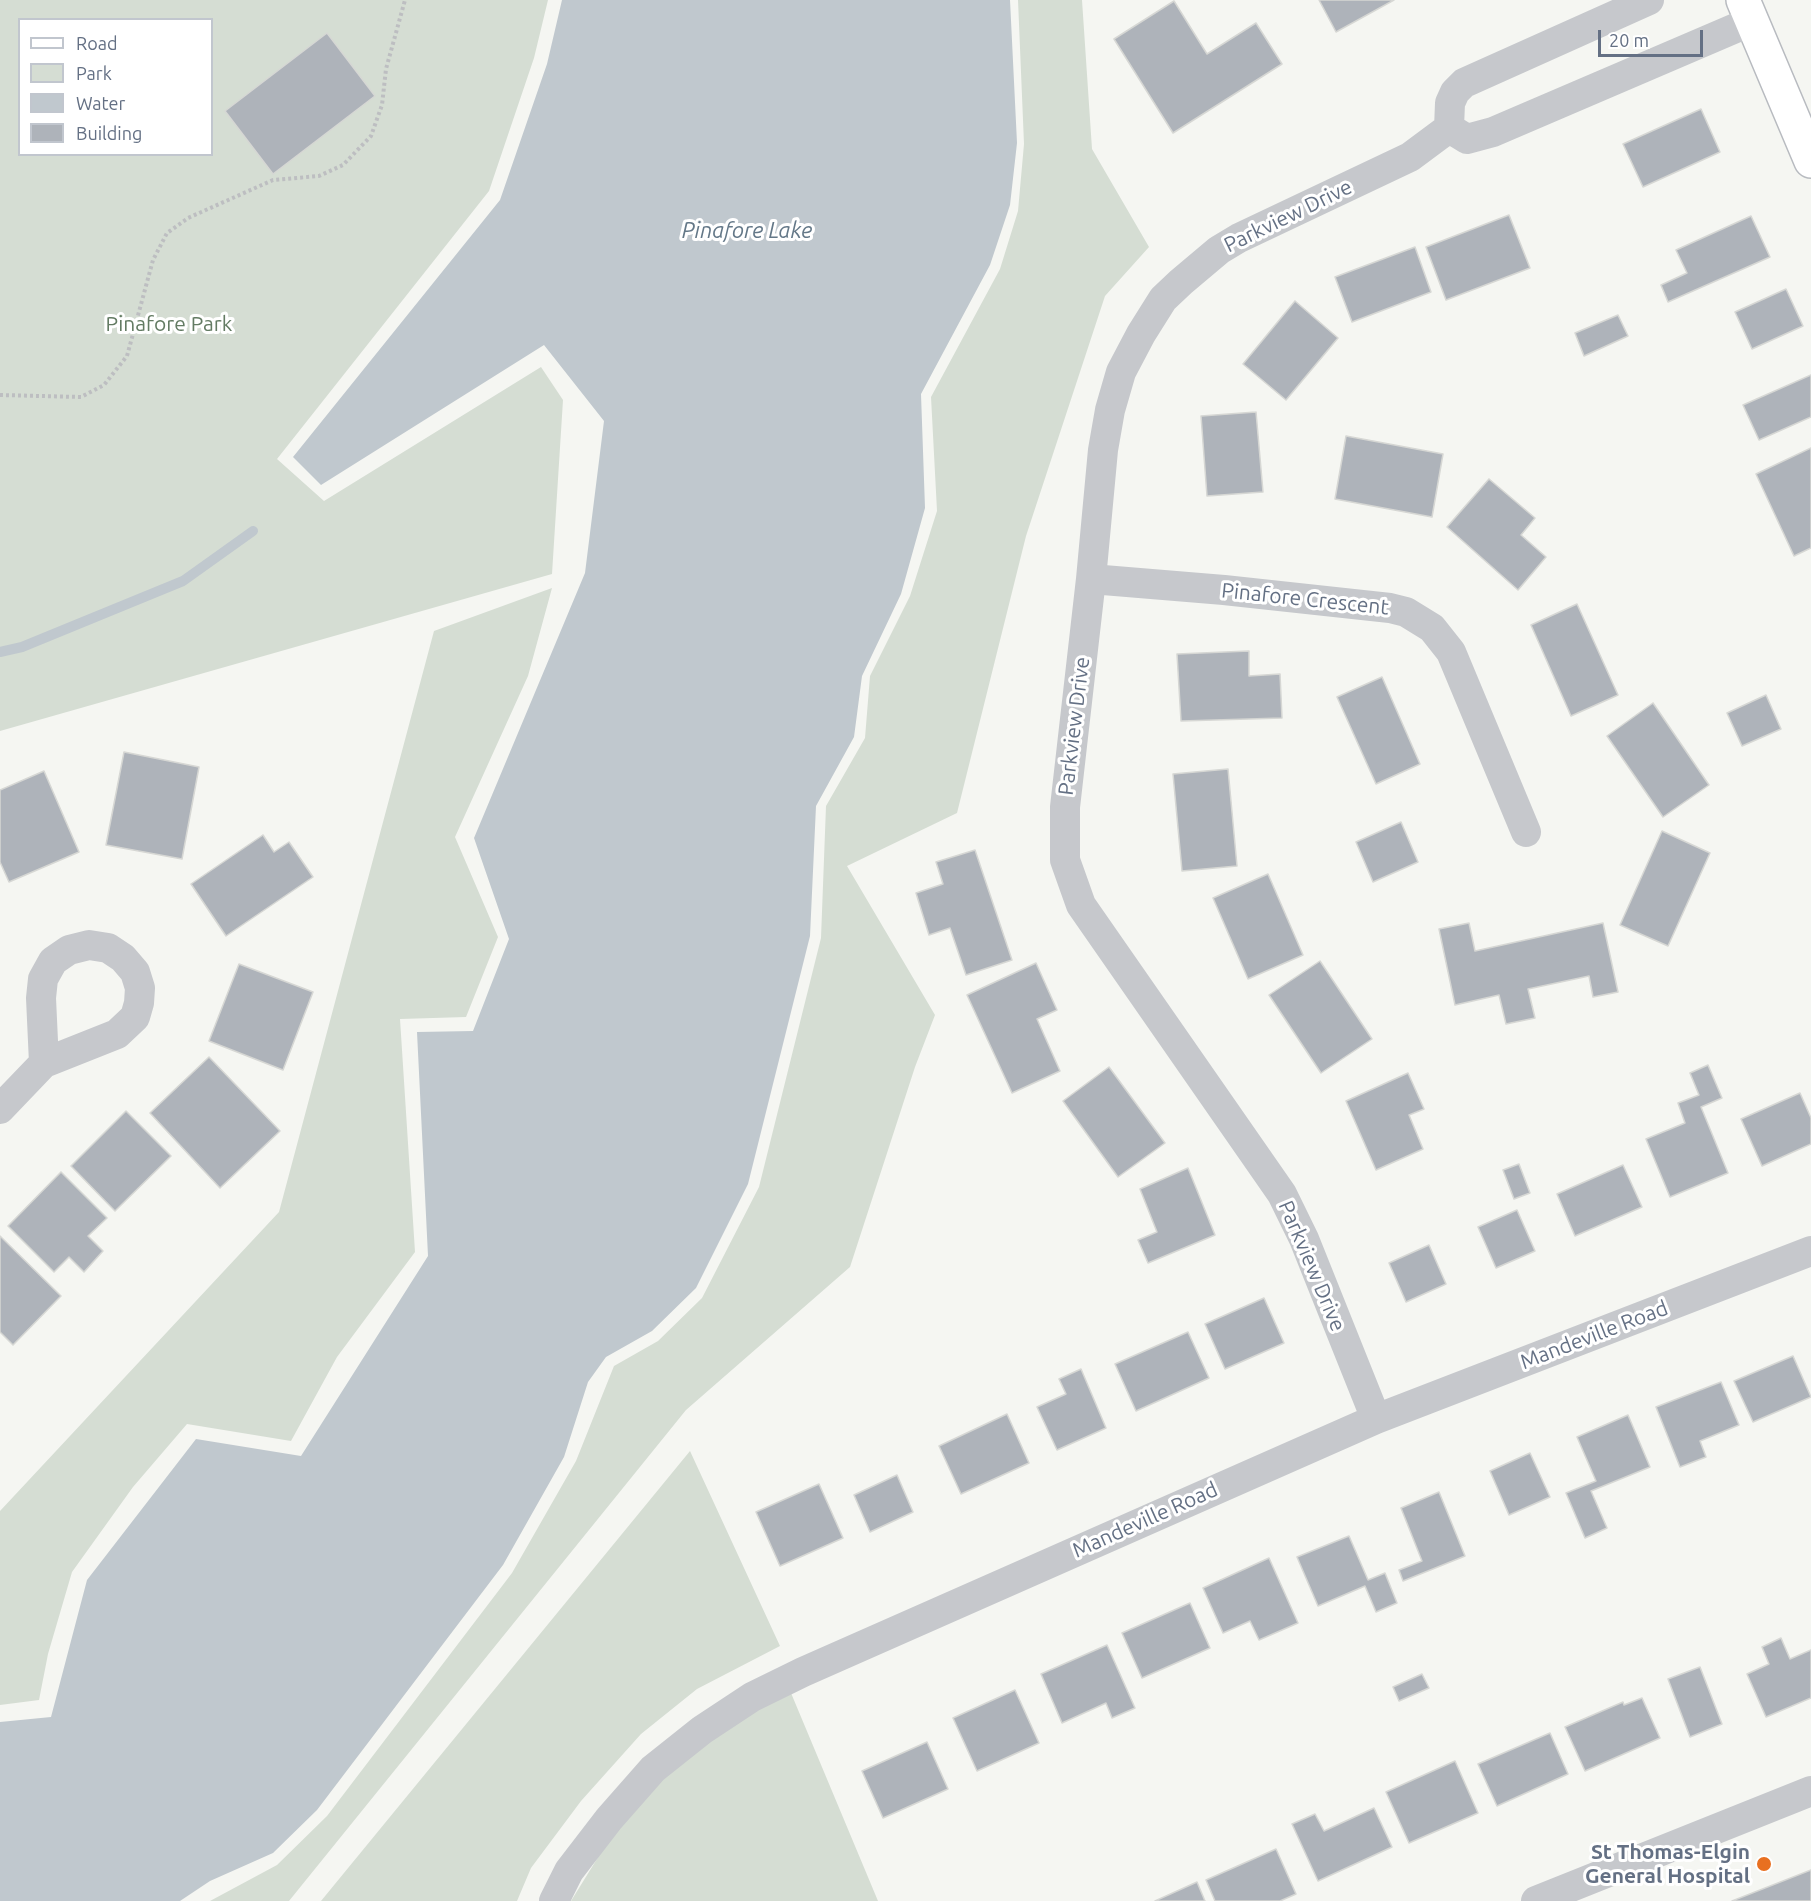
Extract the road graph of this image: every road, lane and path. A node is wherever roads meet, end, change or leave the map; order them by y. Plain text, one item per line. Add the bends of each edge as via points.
1 (405, 0) edge
2 (1649, 0) edge
3 (1748, 10) edge
4 (1449, 128) junction
5 (1811, 161) edge
6 (0, 395) edge
7 (1091, 579) junction
8 (1526, 832) dead end
9 (44, 1063) dead end
10 (0, 1108) edge
11 (1811, 1251) edge
12 (1376, 1419) junction
13 (1811, 1791) edge
14 (554, 1901) edge
15 (1536, 1901) edge

1 - 6 path via 386,69 382,105 371,136 343,165 319,176 273,180 188,218 167,233 153,260 127,356 104,385 81,397
2 - 4 street via 1464,83 1450,103
3 - 4 street via 1493,132 1467,139
3 - 5 main road
4 - 7 street, Parkview Drive via 1410,158 1239,238 1200,265 1163,299 1120,372 1110,410
7 - 8 street, Pinafore Crescent via 1379,606 1406,612 1432,628 1451,652
7 - 12 street, Parkview Drive via 1065,807 1063,844 1070,875 1089,918 1282,1194
9 - 10 street
11 - 12 street, Mandeville Road
12 - 14 street, Mandeville Road via 752,1697 653,1768 576,1863
13 - 15 street

